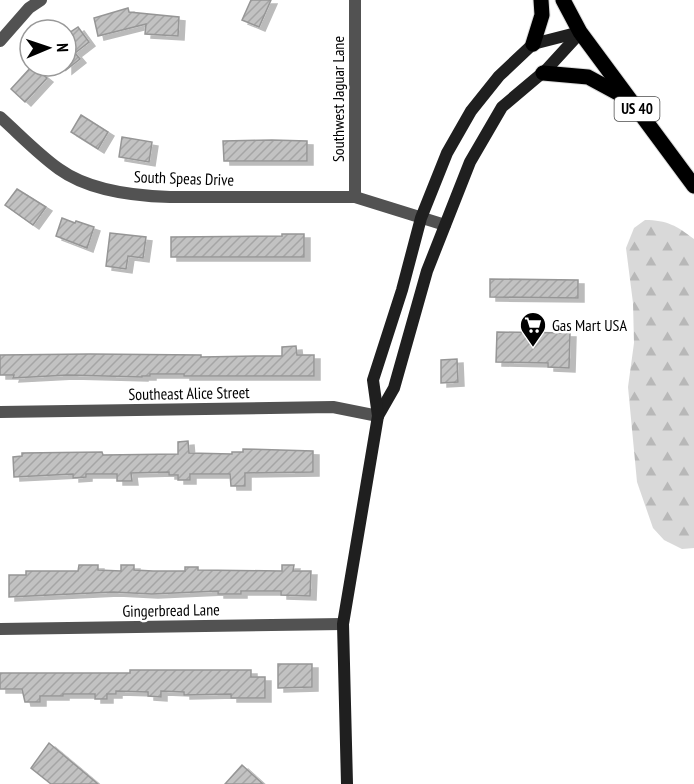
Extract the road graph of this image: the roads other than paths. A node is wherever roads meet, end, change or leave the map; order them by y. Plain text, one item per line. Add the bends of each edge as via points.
1 (41, 0) edge
2 (355, 0) edge
3 (542, 0) edge
4 (563, 0) edge
5 (580, 32) junction
6 (0, 41) edge
7 (533, 44) junction
8 (543, 73) junction
9 (631, 100) junction
10 (0, 117) edge
11 (694, 186) edge
12 (354, 197) junction
13 (421, 218) junction
14 (445, 225) junction
15 (0, 412) edge
16 (378, 416) junction
17 (343, 624) junction
18 (0, 628) edge
19 (347, 784) edge

1 - 6 street
2 - 12 street, Southwest Jaguar Lane
3 - 7 main road
4 - 5 main road, US 40
5 - 7 main road
5 - 8 main road
5 - 9 main road, US 40
7 - 13 main road via 499,76 471,111 447,153
8 - 9 main road via 588,77
8 - 14 main road via 502,108 470,162
9 - 11 main road, US 40
10 - 12 street, South Speas Drive via 60,170 94,186 170,198
12 - 13 street, South Speas Drive
13 - 14 street, South Speas Drive
13 - 16 main road via 373,380
14 - 16 main road via 427,272 394,388
15 - 16 street, Southeast Alice Street via 333,407
16 - 17 main road
17 - 18 street, Gingerbread Lane
17 - 19 main road

